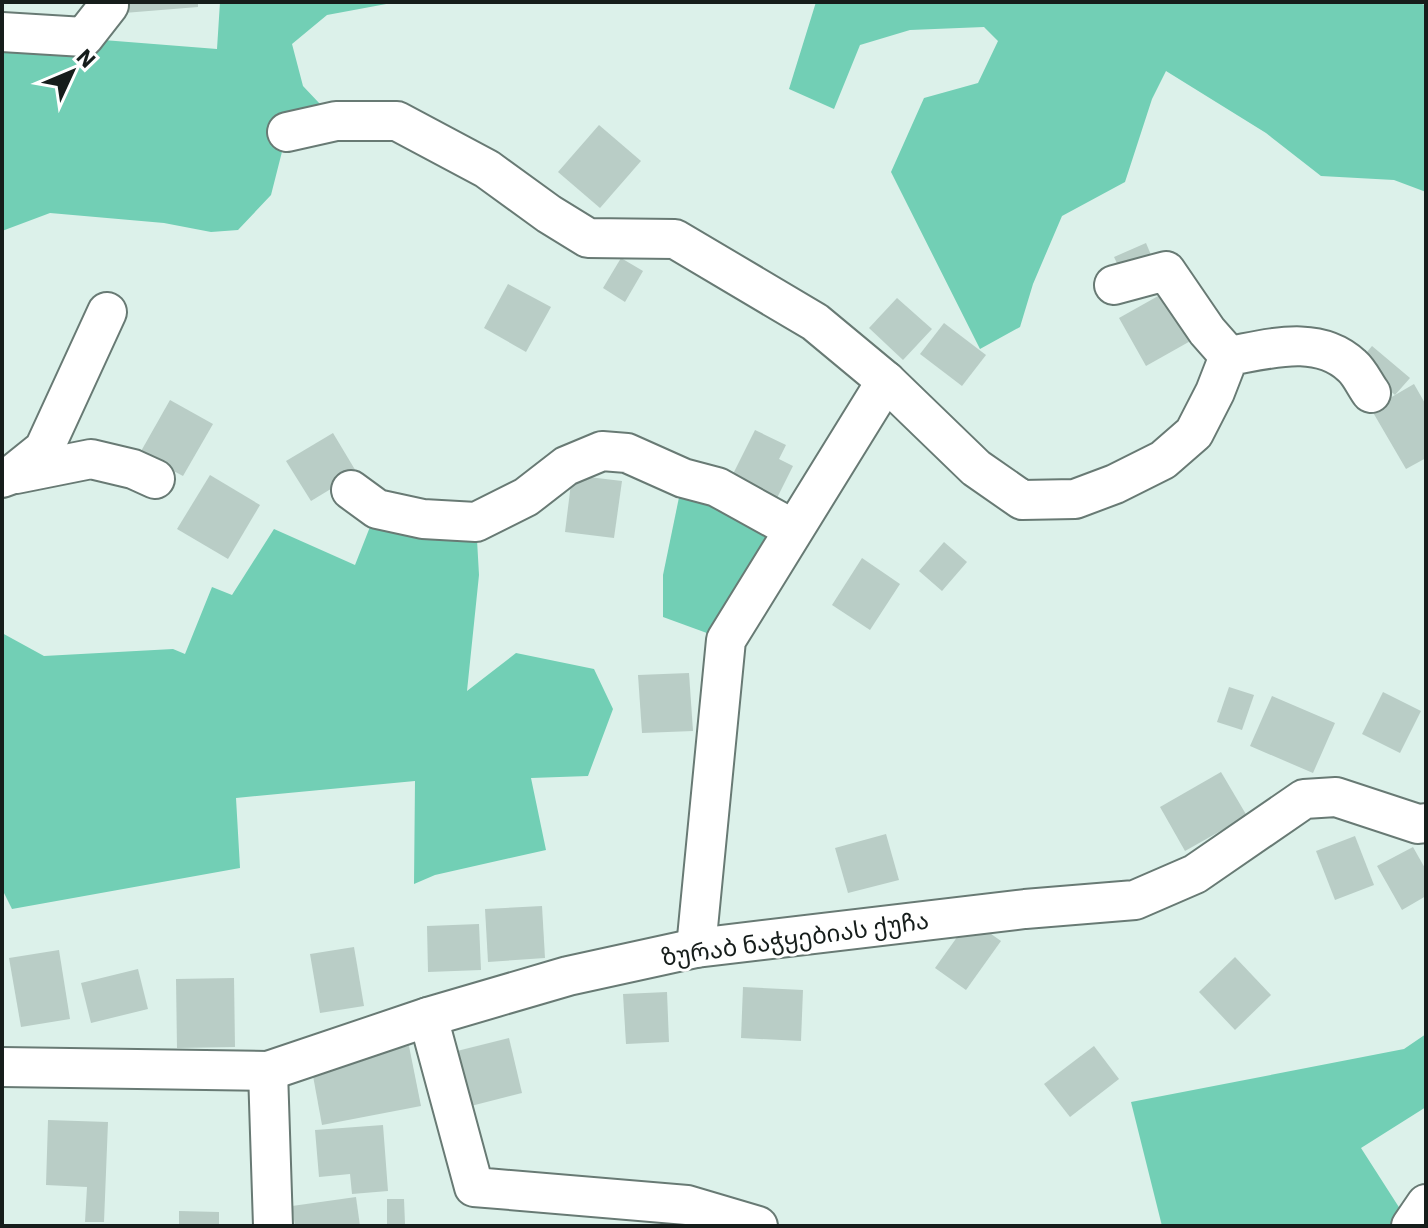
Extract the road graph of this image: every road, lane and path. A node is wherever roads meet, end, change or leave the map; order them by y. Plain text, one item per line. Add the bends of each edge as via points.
1 (109, 5) dead end
2 (2, 32) edge
3 (287, 132) dead end
4 (1114, 285) dead end
5 (107, 312) dead end
6 (1229, 356) junction
7 (886, 381) junction
8 (1371, 393) dead end
9 (8, 476) edge
10 (155, 479) dead end
11 (351, 490) dead end
12 (793, 529) junction
13 (1426, 823) edge
14 (696, 948) junction
15 (428, 1017) junction
16 (2, 1067) edge
17 (268, 1071) junction
18 (1426, 1204) edge
19 (273, 1226) edge
20 (758, 1226) edge
21 (1411, 1226) edge

1 - 2 street via 84,37
3 - 7 street via 336,121 397,121 487,169 588,238 675,239 815,322
4 - 6 street via 1166,271
5 - 9 street via 44,449
6 - 7 street via 1194,433 1163,460 1075,499 1022,500 976,468
6 - 8 street via 1292,345 1328,351 1353,366
7 - 12 street
9 - 10 street via 91,459
11 - 12 street via 377,509 476,522 526,497 566,466 602,451 627,453 717,487
12 - 14 street via 726,640
13 - 14 street, ზურაბ ნაჭყებიას ქუჩა via 1336,797 1304,799 1195,874 1135,900
14 - 15 street, ზურაბ ნაჭყებიას ქუჩა via 568,976
15 - 17 street, ზურაბ ნაჭყებიას ქუჩა
15 - 20 street via 474,1187 687,1205
16 - 17 street, ზურაბ ნაჭყებიას ქუჩა
17 - 19 street
18 - 21 street

